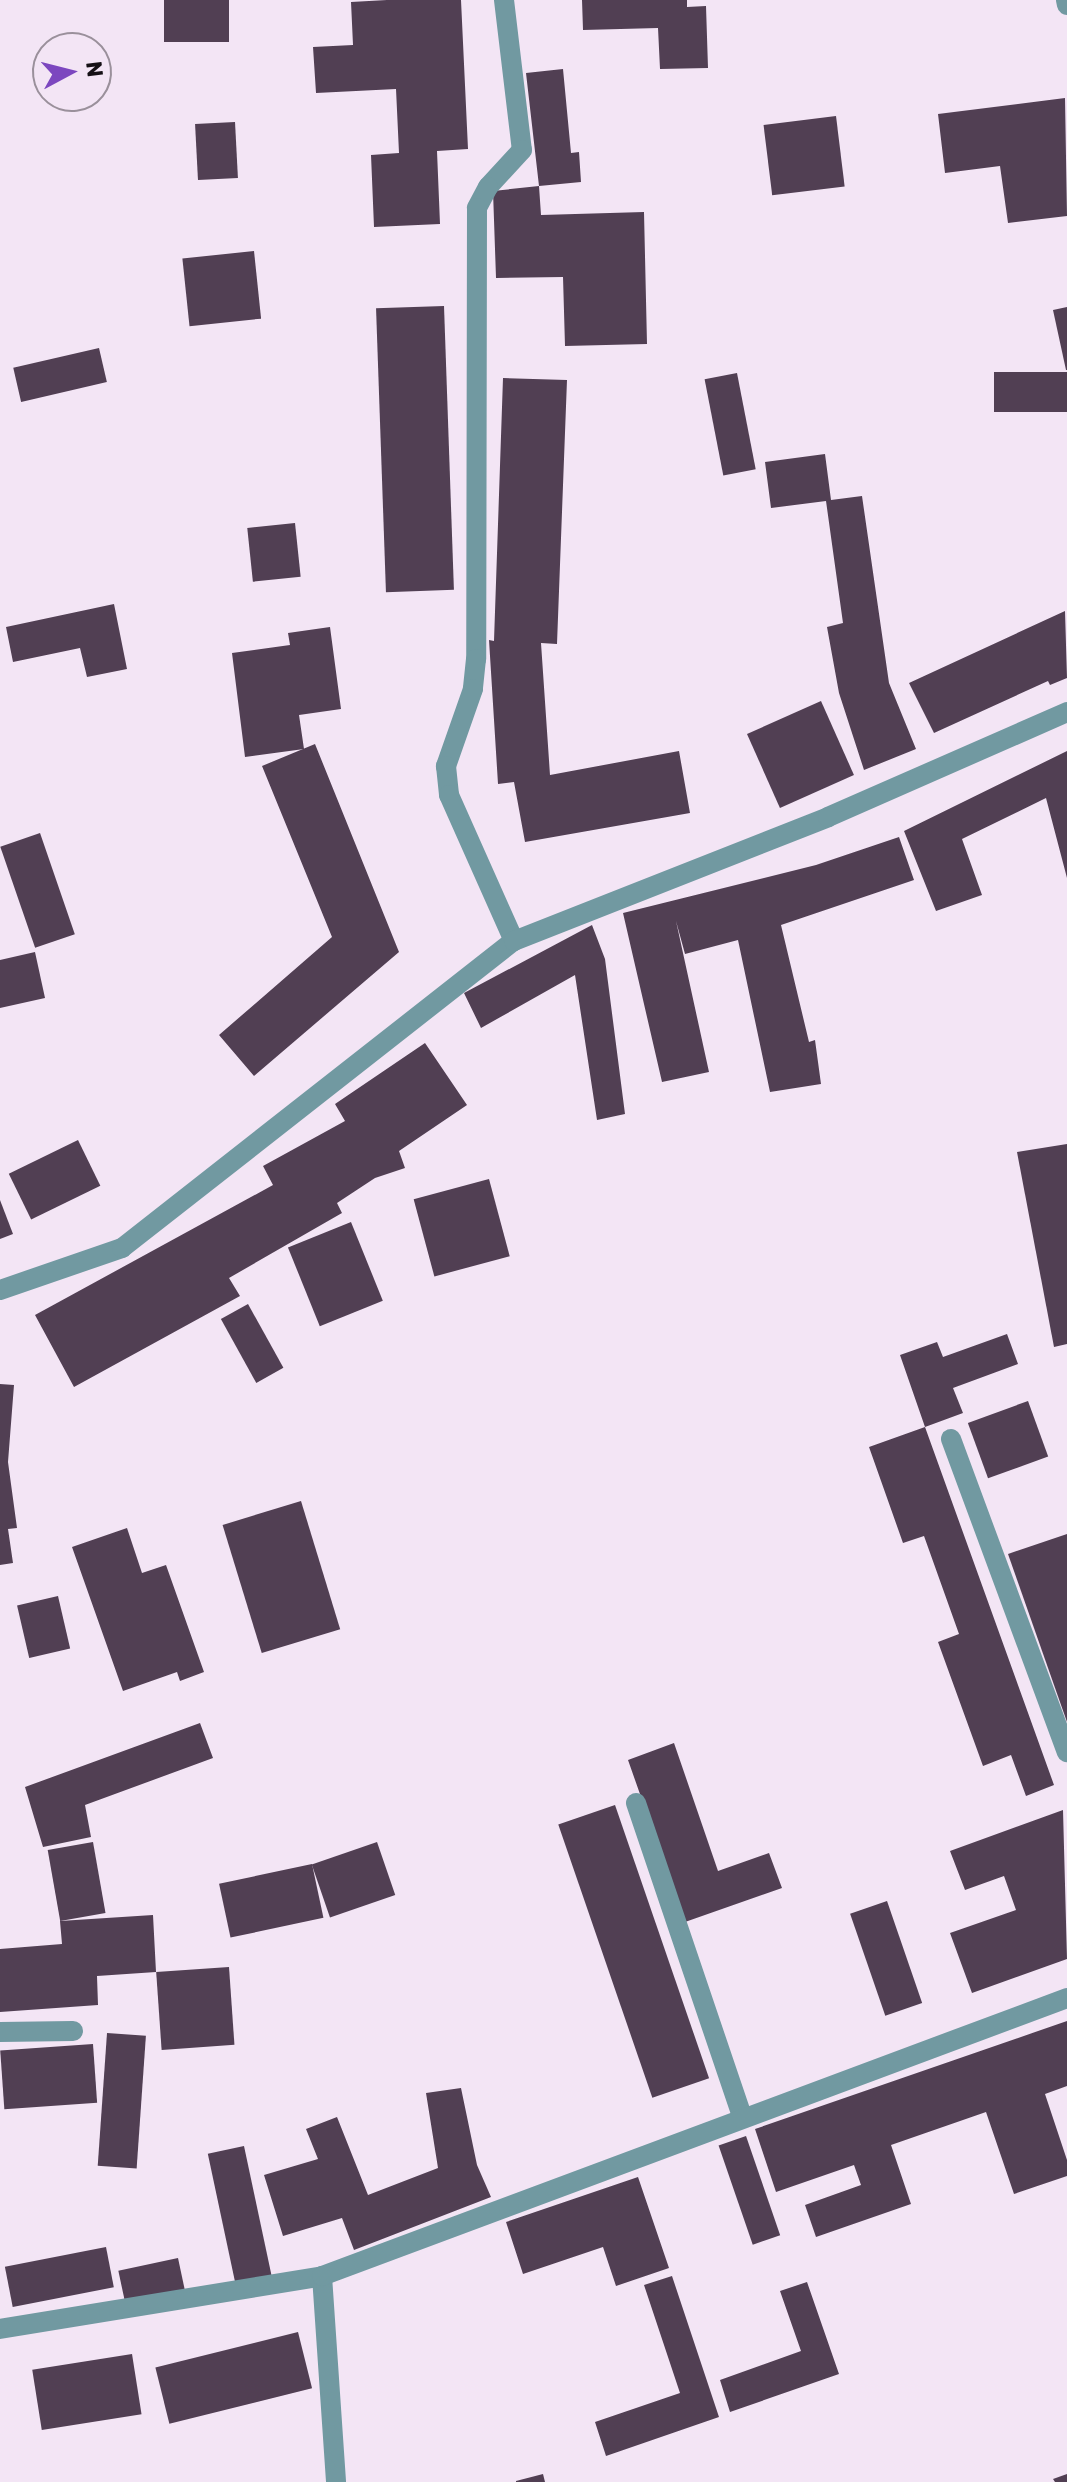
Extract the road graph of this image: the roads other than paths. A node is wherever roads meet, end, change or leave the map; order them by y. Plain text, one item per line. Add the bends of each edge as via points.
1 (504, 0) edge
2 (1067, 712) edge
3 (514, 941) junction
4 (0, 1290) edge
5 (951, 1439) dead end
6 (1067, 1752) edge
7 (636, 1803) dead end
8 (1067, 1998) edge
9 (73, 2031) dead end
10 (0, 2032) edge
11 (742, 2116) junction
12 (322, 2276) junction
13 (0, 2329) edge
14 (336, 2482) edge

1 - 3 street via 522,150 488,187 477,208 476,659 473,689 446,766 449,795
2 - 3 street via 828,817
3 - 4 street via 122,1248
5 - 6 street
7 - 11 street
8 - 11 street
9 - 10 street
11 - 12 street
12 - 13 street
12 - 14 street

